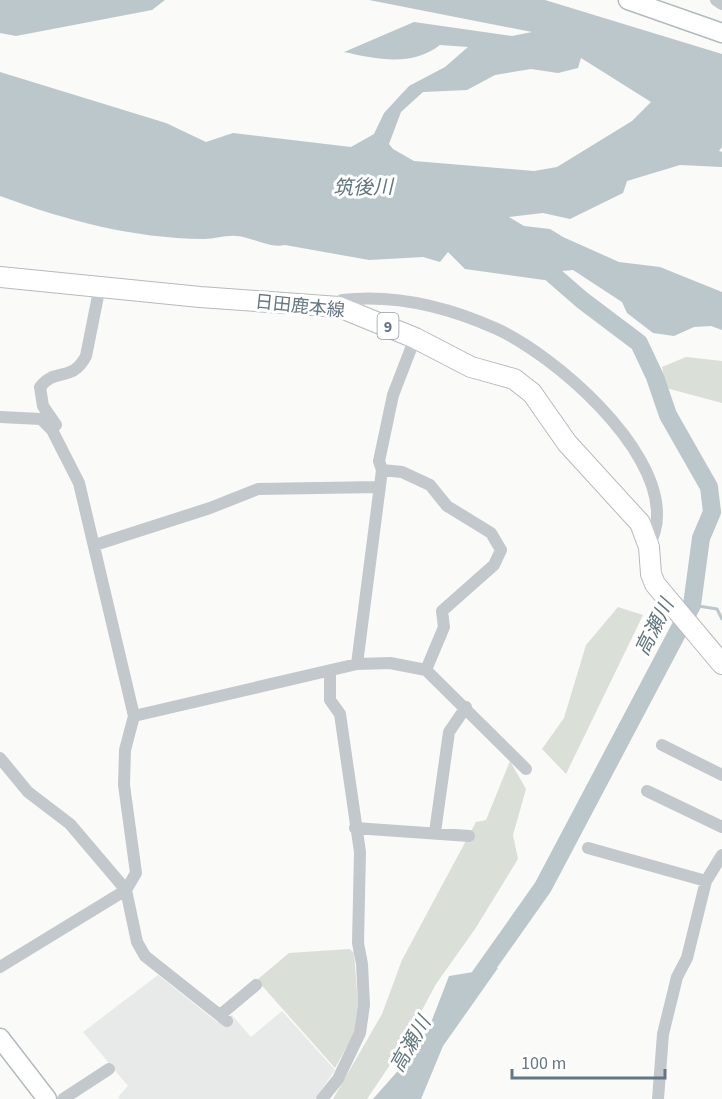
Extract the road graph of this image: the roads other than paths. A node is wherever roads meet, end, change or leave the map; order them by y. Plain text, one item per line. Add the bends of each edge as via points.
1 (628, 0) edge
2 (716, 0) edge
3 (722, 4) edge
4 (722, 33) edge
5 (0, 277) edge
6 (100, 286) junction
7 (342, 300) dead end
8 (415, 338) junction
9 (0, 417) edge
10 (382, 470) junction
11 (73, 471) junction
12 (379, 487) junction
13 (95, 545) junction
14 (649, 547) junction
15 (357, 664) junction
16 (722, 664) edge
17 (426, 670) junction
18 (330, 671) junction
19 (466, 707) junction
20 (134, 716) junction
21 (662, 745) dead end
22 (0, 758) edge
23 (526, 768) dead end
24 (5, 773) edge
25 (722, 775) edge
26 (646, 791) dead end
27 (722, 827) edge
28 (355, 828) junction
29 (435, 832) junction
30 (469, 836) dead end
31 (588, 848) dead end
32 (722, 855) edge
33 (706, 881) junction
34 (126, 890) junction
35 (0, 967) edge
36 (255, 986) dead end
37 (0, 1038) edge
38 (109, 1069) dead end
39 (47, 1099) edge
40 (63, 1099) edge
41 (322, 1099) edge
42 (658, 1099) edge

1 - 4 street
2 - 3 street
5 - 6 main road, 日田鹿本線 / 9
6 - 8 main road, 日田鹿本線 / 9 via 339,307
6 - 11 street via 86,356 80,367 51,377 40,387 43,406 57,426
7 - 14 street via 388,297 455,314 496,329 532,348 555,366 621,430 639,457 657,514 656,531
8 - 10 street via 393,395 380,461
8 - 14 main road, 日田鹿本線 / 9 via 471,367 514,378 532,393 567,443 640,523
9 - 11 street via 41,419 52,430
10 - 12 street
10 - 17 street via 402,472 430,485 447,506 491,533 501,549 494,564 442,611 444,627
11 - 13 street
12 - 13 street via 258,489
12 - 15 street
13 - 20 street
14 - 16 main road, 日田鹿本線 / 9 via 655,584
15 - 17 street via 390,663
15 - 18 street
17 - 19 street
18 - 20 street
18 - 28 street via 330,700 340,714
19 - 23 street
19 - 29 street via 449,732
20 - 34 street via 126,750 124,785 136,873
21 - 25 street
22 - 24 street
24 - 34 street via 70,824
26 - 27 street
28 - 29 street
28 - 41 street via 360,852 358,943 364,1005 360,1033 338,1079
29 - 30 street
31 - 33 street
32 - 33 street
33 - 42 street via 663,1034
34 - 35 street
34 - 36 street via 137,942 145,956 223,1018
37 - 39 street
38 - 40 street

